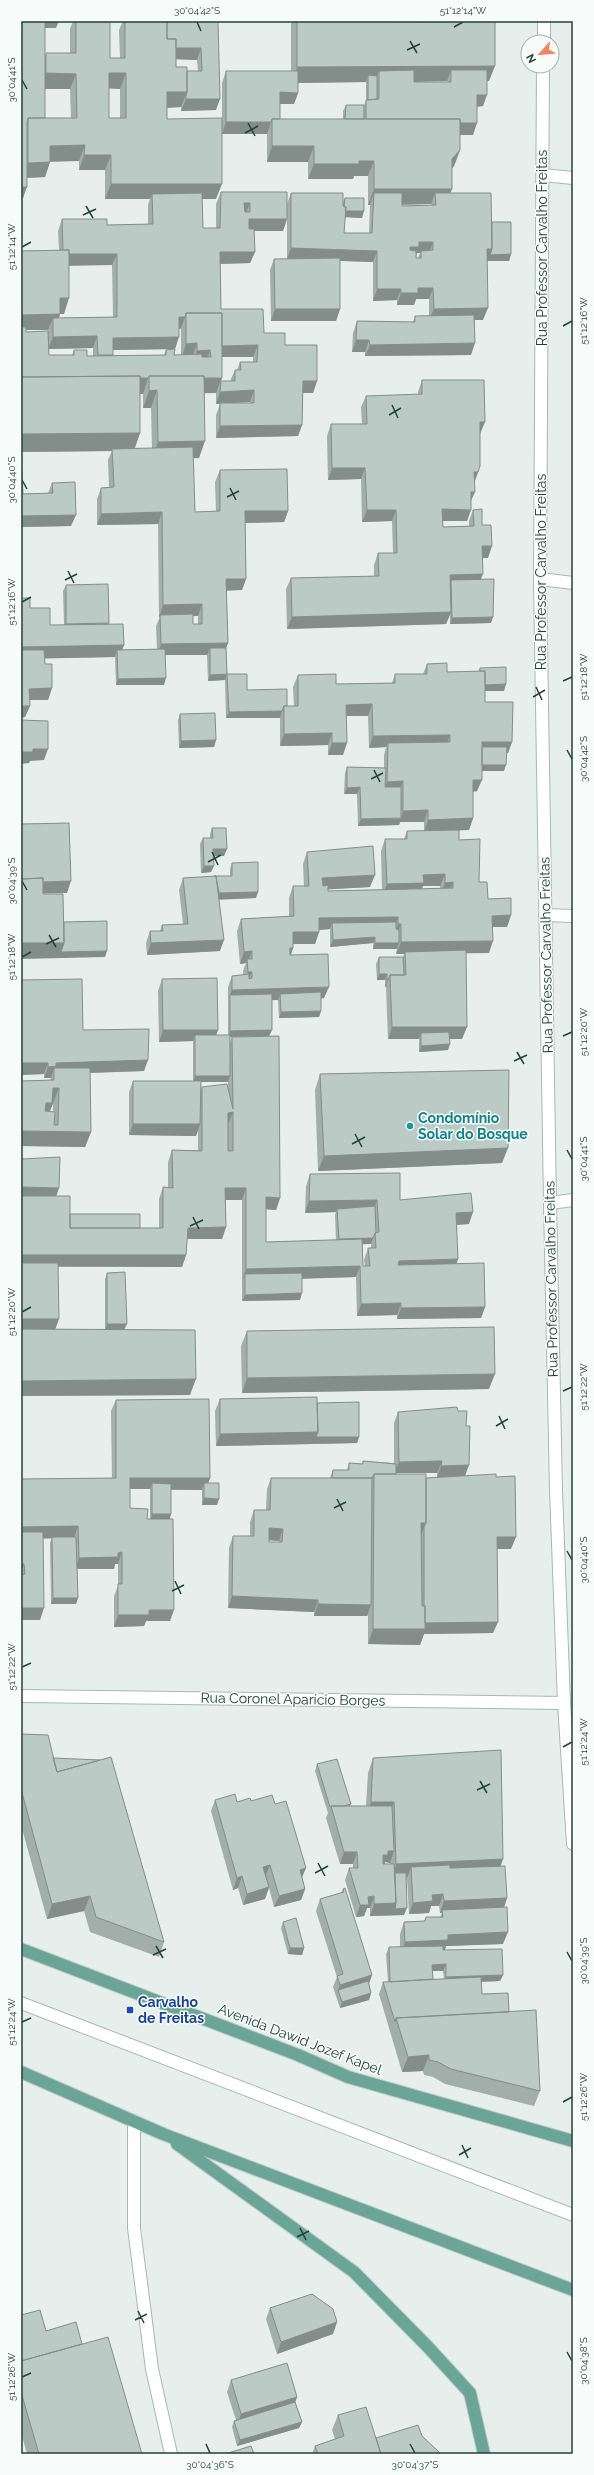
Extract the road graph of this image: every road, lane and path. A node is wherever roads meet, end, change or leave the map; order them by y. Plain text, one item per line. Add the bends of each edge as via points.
1 (544, 21) edge
2 (544, 34) edge
3 (543, 74) edge
4 (543, 175) junction
5 (573, 178) edge
6 (540, 579) junction
7 (573, 583) edge
8 (545, 914) junction
9 (573, 916) edge
10 (573, 1200) edge
11 (550, 1203) junction
12 (21, 1696) edge
13 (564, 1703) junction
14 (573, 1844) edge
15 (21, 1949) edge
16 (21, 2003) edge
17 (21, 2072) edge
18 (134, 2121) junction
19 (163, 2134) junction
20 (573, 2142) edge
21 (573, 2215) edge
22 (573, 2290) edge
23 (171, 2454) edge
24 (484, 2454) edge

1 - 2 street
3 - 4 street, Rua Professor Carvalho Freitas
4 - 5 street
4 - 6 street, Rua Professor Carvalho Freitas
6 - 7 street
6 - 8 street, Rua Professor Carvalho Freitas
8 - 9 street
8 - 11 street, Rua Professor Carvalho Freitas
10 - 11 street
11 - 13 street, Rua Professor Carvalho Freitas via 556,1490
12 - 13 street, Rua Coronel Aparício Borges
13 - 14 street, Rua Professor Carvalho Freitas
15 - 20 main road, Avenida Dawid Jozef Kapel via 348,2077
16 - 21 street
17 - 18 main road
18 - 19 main road
18 - 23 street via 134,2228 152,2369
19 - 22 main road
19 - 24 main road via 354,2272 470,2393

